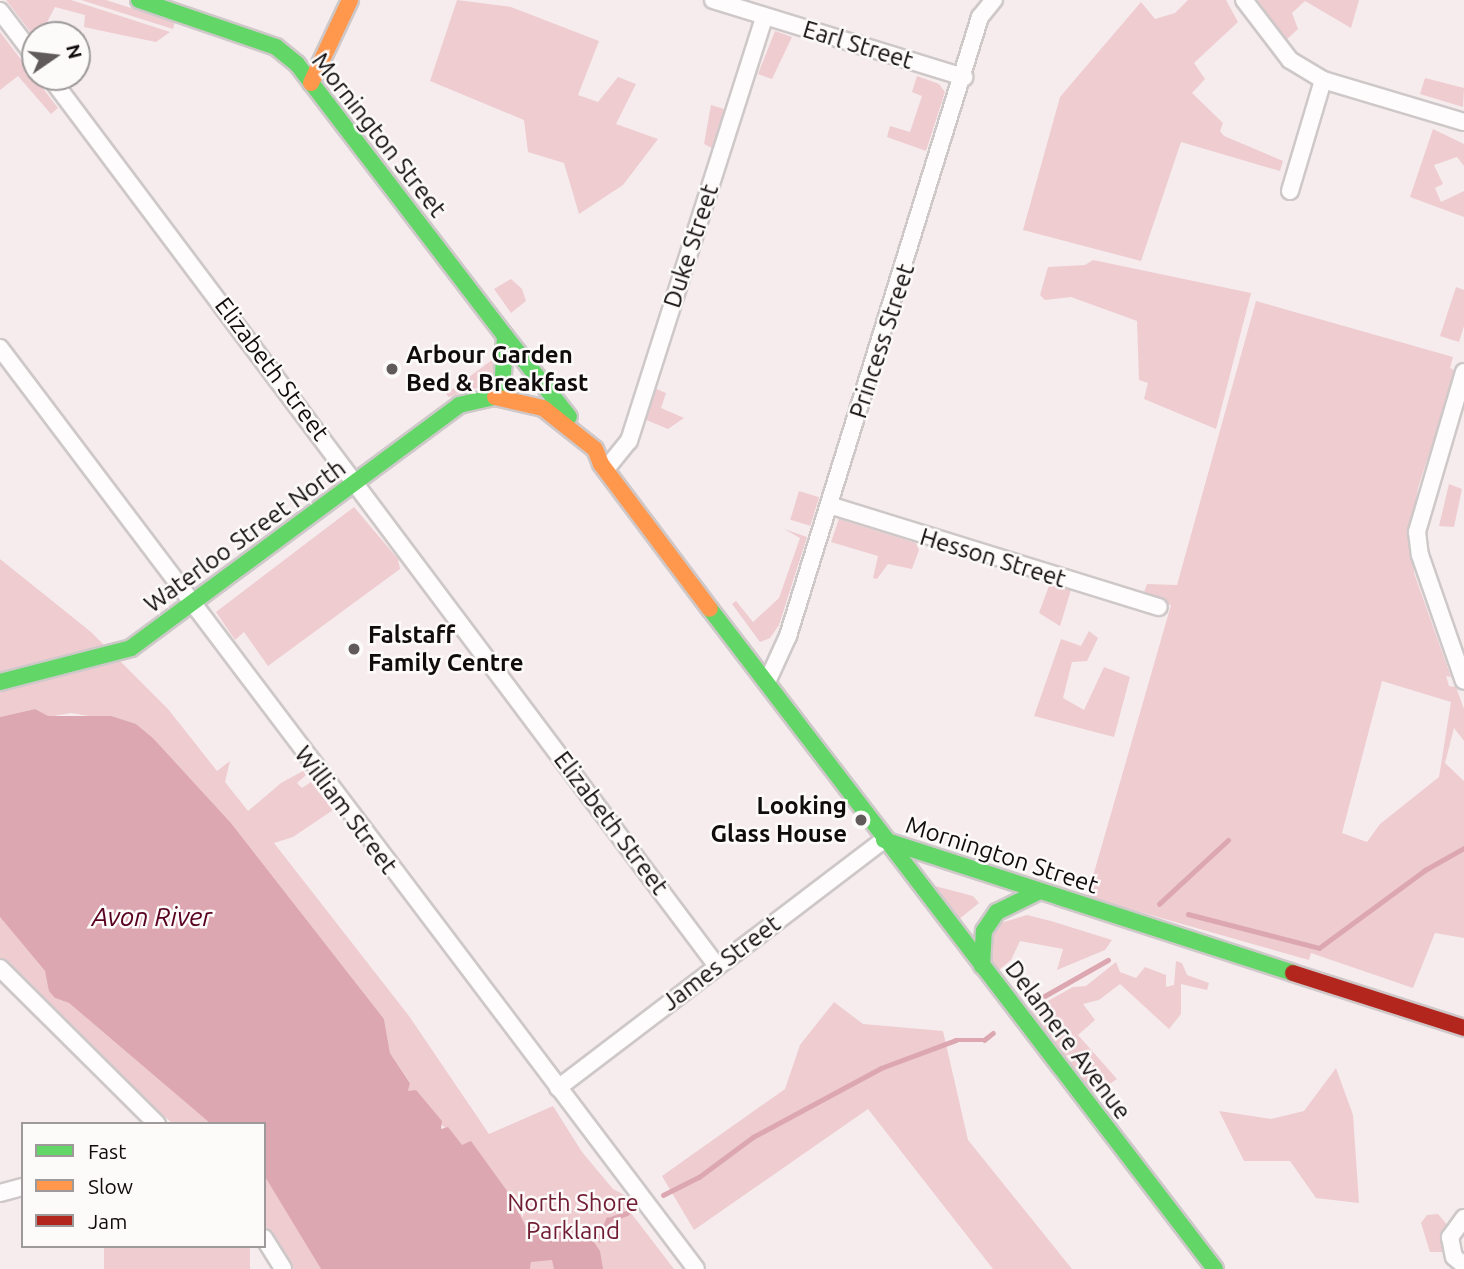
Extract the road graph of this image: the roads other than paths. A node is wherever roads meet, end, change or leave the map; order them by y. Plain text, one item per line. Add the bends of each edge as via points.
1 (139, 0) edge
2 (350, 0) edge
3 (713, 0) edge
4 (994, 0) edge
5 (1244, 0) edge
6 (0, 11) edge
7 (765, 16) junction
8 (21, 39) edge
9 (964, 77) junction
10 (1323, 80) junction
11 (311, 83) junction
12 (61, 91) edge
13 (1464, 122) edge
14 (1290, 191) dead end
15 (505, 336) junction
16 (0, 348) edge
17 (1464, 372) edge
18 (502, 396) junction
19 (1457, 415) edge
20 (584, 436) junction
21 (606, 469) junction
22 (357, 482) junction
23 (829, 505) junction
24 (191, 604) junction
25 (1159, 607) dead end
26 (1464, 681) edge
27 (0, 682) edge
28 (767, 682) junction
29 (884, 840) junction
30 (1013, 884) junction
31 (1038, 891) junction
32 (956, 932) junction
33 (718, 965) junction
34 (982, 966) junction
35 (0, 968) edge
36 (1464, 1028) edge
37 (558, 1088) junction
38 (155, 1122) edge
39 (21, 1188) edge
40 (0, 1193) edge
41 (1464, 1218) edge
42 (266, 1241) edge
43 (1464, 1265) edge
44 (284, 1269) edge
45 (696, 1269) edge
46 (1215, 1269) edge

1 - 11 main road, Mornington Street via 276,47
2 - 11 main road
3 - 7 street, Earl Street
4 - 9 street, Princess Street via 980,17
5 - 10 street via 1290,60
6 - 8 street
7 - 9 street, Earl Street
7 - 21 street, Duke Street via 629,441
9 - 23 street, Princess Street
10 - 13 street
10 - 14 street
11 - 15 main road, Mornington Street
12 - 22 street, Elizabeth Street
15 - 18 main road
15 - 20 main road, Mornington Street
16 - 24 street, William Street
17 - 19 street
18 - 20 main road, Mornington Street via 543,408
18 - 22 main road, Waterloo Street North via 459,405
19 - 26 street via 1417,532 1420,555
20 - 21 main road, Mornington Street
21 - 28 main road, Mornington Street
22 - 24 main road, Waterloo Street North
22 - 33 street, Elizabeth Street
23 - 25 street, Hesson Street
23 - 28 street, Princess Street via 788,636
24 - 27 main road, Waterloo Street North via 117,655
24 - 37 street, William Street
28 - 29 main road, Mornington Street
29 - 30 main road, Mornington Street
29 - 32 main road, Delamere Avenue
29 - 33 street, James Street
30 - 31 main road, Mornington Street
30 - 32 main road
31 - 34 main road via 997,912 984,931
31 - 36 main road, Mornington Street
32 - 34 main road, Delamere Avenue
33 - 37 street, James Street
34 - 46 main road, Delamere Avenue
35 - 38 street
37 - 45 street, William Street
39 - 40 street
41 - 43 street via 1450,1237 1454,1257
42 - 44 street

